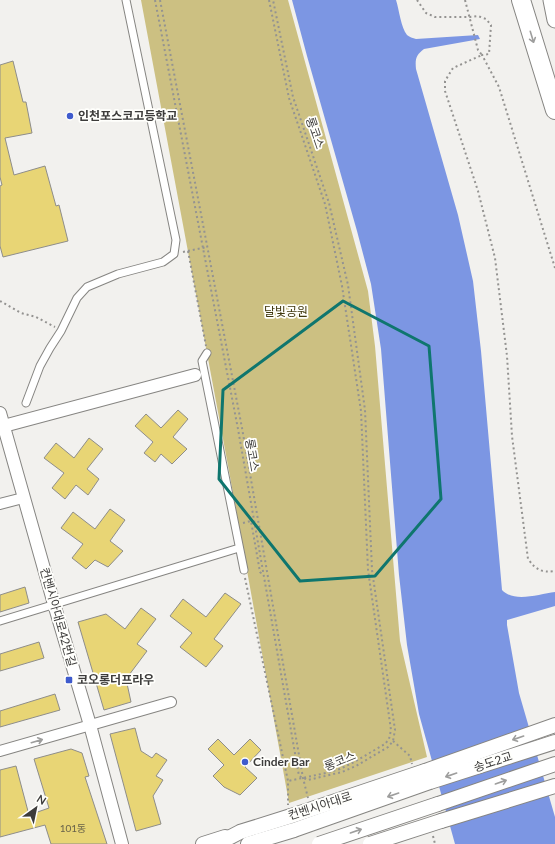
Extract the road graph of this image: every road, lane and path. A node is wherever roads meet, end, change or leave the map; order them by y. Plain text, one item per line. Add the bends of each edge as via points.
1 (126, 0) edge
2 (156, 0) edge
3 (160, 0) edge
4 (269, 0) edge
5 (273, 0) edge
6 (417, 0) edge
7 (466, 0) edge
8 (521, 0) edge
9 (551, 0) edge
10 (470, 17) junction
11 (555, 20) edge
12 (482, 56) junction
13 (555, 110) edge
14 (207, 247) junction
15 (188, 251) junction
16 (174, 254) junction
17 (555, 268) edge
18 (0, 301) edge
19 (61, 331) junction
20 (207, 353) joint
21 (195, 374) dead end
22 (26, 403) dead end
23 (0, 413) edge
24 (2, 426) edge
25 (23, 498) junction
26 (0, 504) edge
27 (242, 529) dead end
28 (239, 548) junction
29 (244, 570) joint
30 (555, 571) edge
31 (264, 575) junction
32 (54, 604) junction
33 (0, 621) edge
34 (171, 702) dead end
35 (90, 725) junction
36 (555, 725) edge
37 (555, 742) edge
38 (0, 752) edge
39 (555, 764) edge
40 (428, 776) junction
41 (303, 778) junction
42 (288, 781) junction
43 (555, 786) edge
44 (290, 811) junction
45 (244, 838) edge
46 (122, 844) edge
47 (203, 844) edge
48 (217, 844) edge
49 (319, 844) edge
50 (370, 844) edge

1 - 16 street via 176,240
2 - 31 path, 롱코스
3 - 14 path
4 - 41 path via 289,98 325,204 342,286 361,411 368,570 391,730 385,744 354,762 340,769
5 - 41 path, 롱코스 via 293,97 329,203 348,285 365,410 372,570 395,730 393,741 388,747 356,766 327,776 308,780
6 - 10 path via 426,13 435,17
7 - 10 path
8 -> 13 highway
9 - 11 main road
10 - 12 path via 478,50
10 - 12 path via 478,16 491,24 489,54
12 - 17 path via 499,87
12 - 30 path via 453,68 445,81 446,91 478,191 495,258 512,436 528,559 534,568 546,572
14 - 15 path
14 - 41 path via 242,428
15 - 16 path
15 - 20 path
16 - 19 street via 163,262 118,274 88,287 77,298
18 - 19 path
19 - 22 street via 40,366
20 - 28 street via 202,361
21 - 24 street
23 - 24 street, 컨벤시아대로42번길
24 - 25 street, 컨벤시아대로42번길
25 - 26 street
25 - 32 street, 컨벤시아대로42번길
27 - 31 path via 241,523 250,521 260,572
28 - 29 street
28 - 32 street
29 - 42 path
31 - 41 path, 롱코스 via 298,776
32 - 33 street
32 - 35 street, 컨벤시아대로42번길
34 - 35 street
38 -> 35 street
35 - 46 street, 컨벤시아대로42번길
36 -> 40 main road
37 -> 40 main road, 송도2교
49 -> 39 main road, 송도2교, bridge
40 - 44 main road, 컨벤시아대로, bridge
40 -> 45 main road, 컨벤시아대로, bridge via 294,830
41 - 42 path
42 - 44 path
43 - 50 main road, bridge
44 - 45 main road, 컨벤시아대로
45 - 47 main road
45 - 48 main road, 컨벤시아대로

